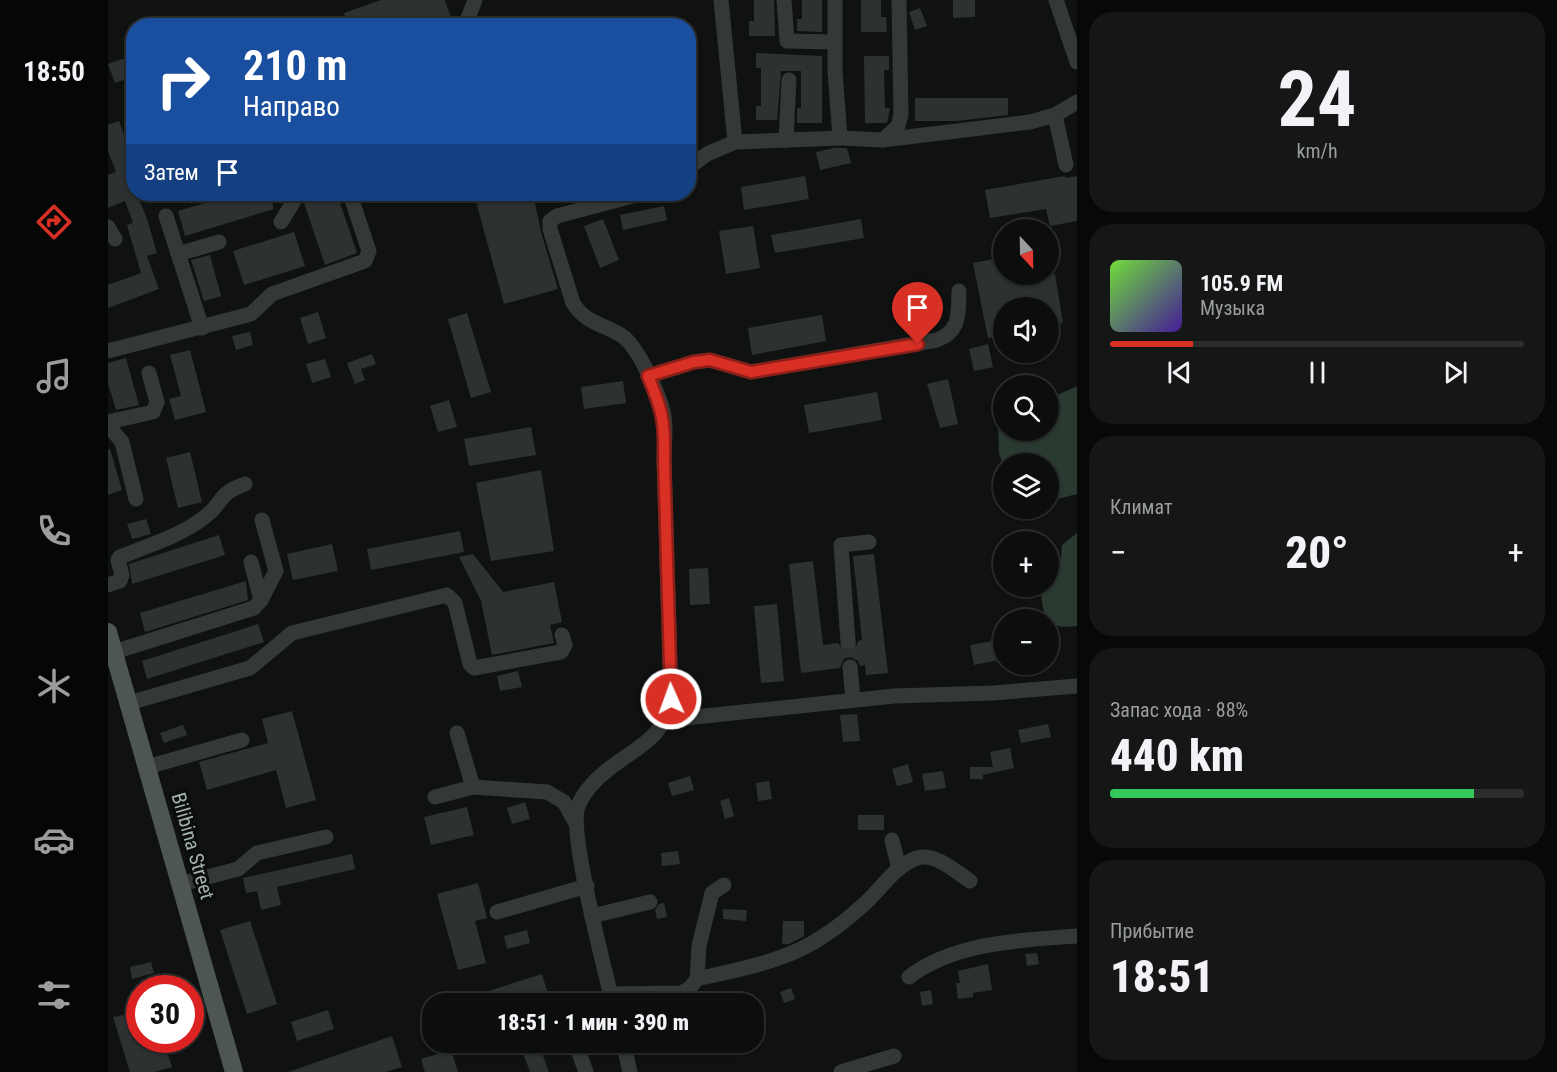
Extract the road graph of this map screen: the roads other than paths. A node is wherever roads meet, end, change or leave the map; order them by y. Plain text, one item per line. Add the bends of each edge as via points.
1 (475, 0) edge
2 (721, 0) edge
3 (784, 0) edge
4 (834, 0) edge
5 (899, 0) edge
6 (1056, 0) edge
7 (468, 18) edge
8 (834, 42) junction
9 (1077, 62) edge
10 (789, 80) dead end
11 (1077, 102) edge
12 (1055, 115) junction
13 (840, 138) junction
14 (786, 140) junction
15 (883, 140) junction
16 (735, 142) junction
17 (696, 162) edge
18 (1066, 165) dead end
19 (294, 201) edge
20 (352, 201) edge
21 (613, 201) edge
22 (166, 216) dead end
23 (281, 222) dead end
24 (219, 242) dead end
25 (178, 254) junction
26 (959, 291) dead end
27 (202, 328) junction
28 (108, 351) edge
29 (149, 373) dead end
30 (648, 376) junction
31 (108, 424) edge
32 (245, 484) dead end
33 (136, 499) dead end
34 (262, 520) dead end
35 (869, 542) dead end
36 (250, 562) dead end
37 (108, 585) edge
38 (261, 600) junction
39 (108, 633) edge
40 (562, 635) dead end
41 (848, 642) tunnel mouth
42 (114, 652) junction
43 (850, 667) tunnel mouth
44 (1077, 686) edge
45 (853, 700) junction
46 (129, 703) junction
47 (667, 720) junction
48 (457, 733) dead end
49 (242, 740) dead end
50 (147, 767) junction
51 (473, 787) junction
52 (435, 797) dead end
53 (577, 825) junction
54 (326, 837) dead end
55 (892, 840) dead end
56 (899, 869) junction
57 (970, 881) dead end
58 (181, 884) junction
59 (724, 885) dead end
60 (587, 886) junction
61 (650, 902) dead end
62 (497, 912) dead end
63 (592, 916) junction
64 (1077, 936) edge
65 (909, 977) dead end
66 (697, 979) junction
67 (611, 993) edge
68 (681, 993) edge
69 (579, 1053) edge
70 (626, 1053) edge
71 (894, 1056) dead end
72 (234, 1072) edge
73 (586, 1072) edge
74 (630, 1072) edge
75 (841, 1072) edge

1 - 7 street
2 - 16 street
3 - 8 street via 787,41
4 - 8 street
5 - 15 street via 901,115 898,126
6 - 9 street
8 - 13 street
10 - 14 street
11 - 12 street
12 - 15 street via 1030,122
12 - 18 street
13 - 14 street
13 - 15 street
14 - 16 street
16 - 17 street
19 - 23 street
20 - 27 street via 369,251 365,261 272,294 251,314
21 - 30 street via 556,216 550,221 550,229 578,312 622,336 635,349
22 - 25 street
24 - 25 street
25 - 27 street
26 - 30 street via 954,331 937,340 751,372 710,360
27 - 28 street
29 - 31 street via 157,402 153,412
30 - 47 street via 663,411 671,699
31 - 33 street via 122,442
32 - 37 street via 229,490 208,515 179,533 120,557 120,581
34 - 38 street via 276,571
35 - 41 street via 841,545
36 - 38 street
38 - 42 street via 246,612
39 - 42 main road, Bilibina Street
40 - 46 street via 565,645 561,652 474,668 455,603 447,595 292,633 249,668
42 - 46 main road, Bilibina Street
43 - 45 street
44 - 45 street
45 - 47 street
46 - 50 main road, Bilibina Street
47 - 53 street via 655,735 589,787 577,807
48 - 51 street
49 - 50 street
50 - 58 main road, Bilibina Street
51 - 52 street
51 - 53 street via 547,792 564,802
53 - 60 street
54 - 58 street via 257,853 238,869
55 - 56 street
56 - 57 street via 918,857 935,859
56 - 66 street via 862,906 821,938 765,963
58 - 72 main road, Bilibina Street
59 - 66 street via 712,893 704,916
60 - 62 street
60 - 63 street
61 - 63 street
63 - 67 street
64 - 65 street via 1024,939 958,953
66 - 68 street
69 - 73 street
70 - 74 street
71 - 75 street

